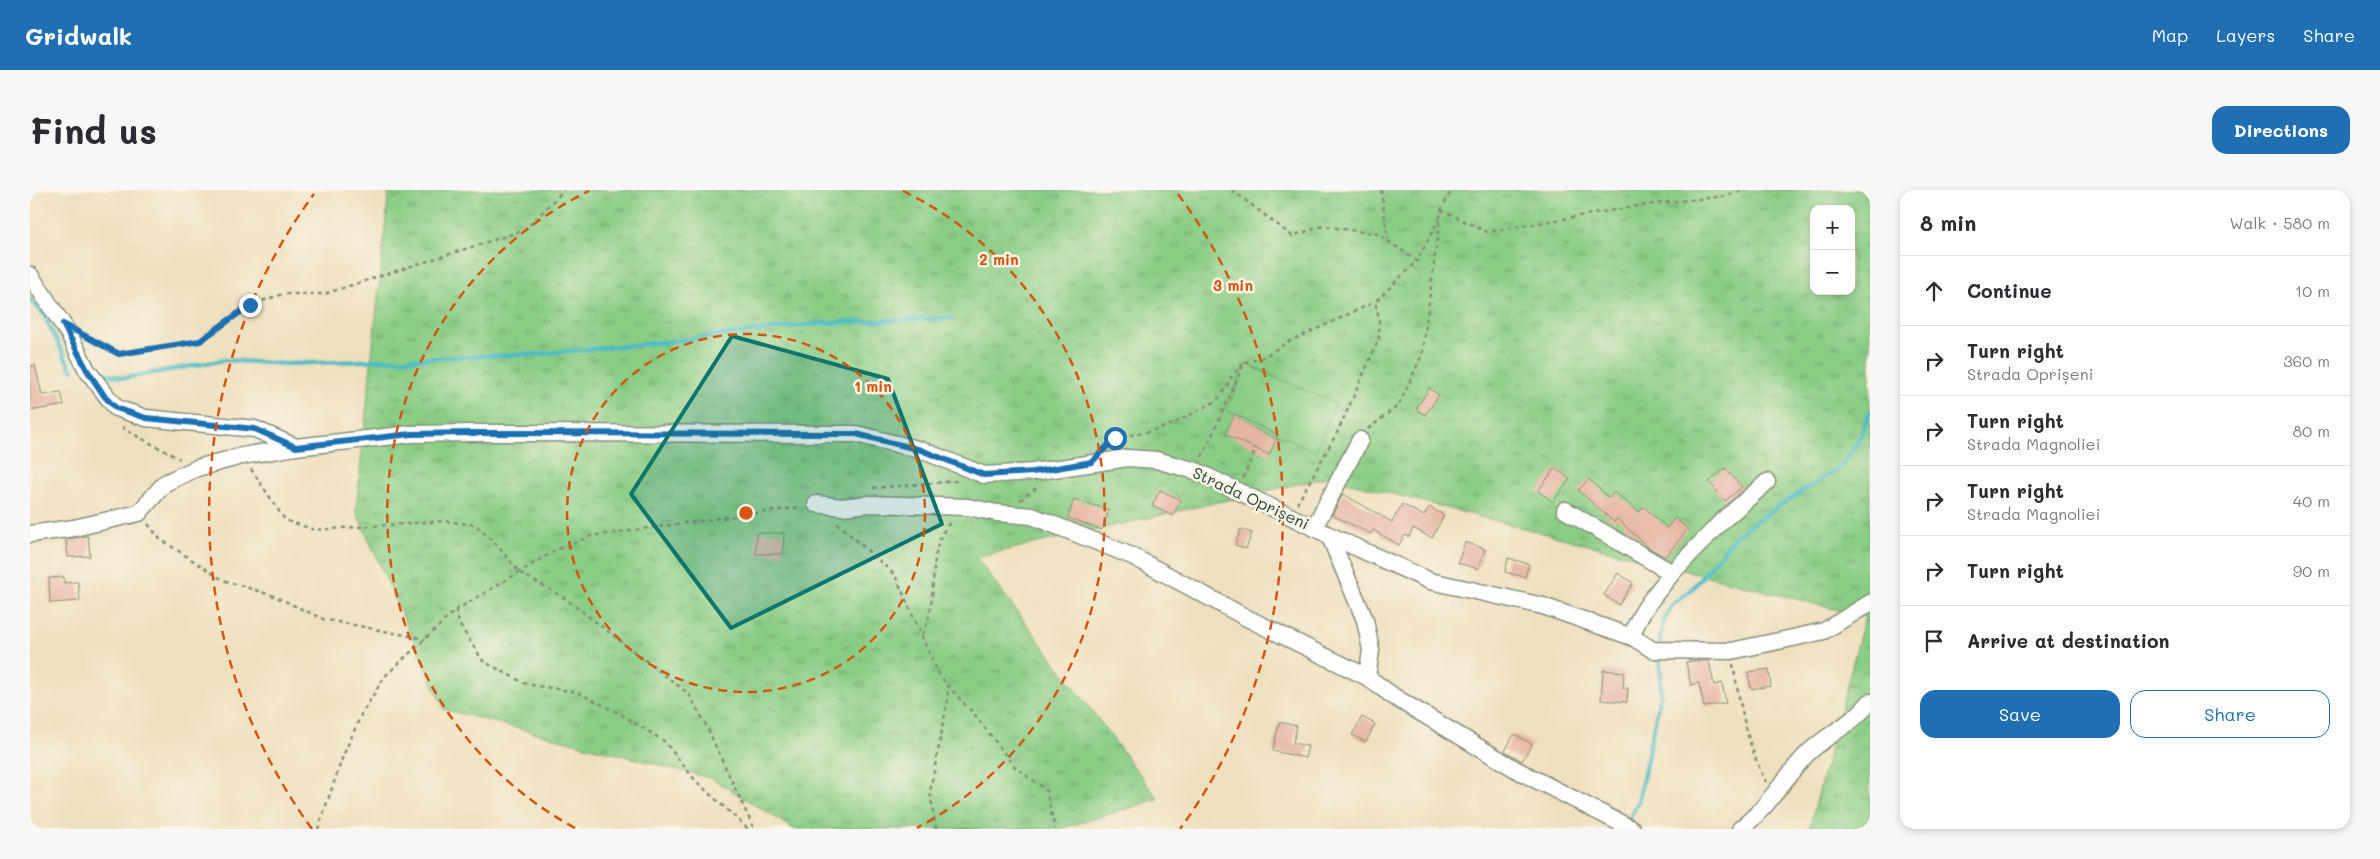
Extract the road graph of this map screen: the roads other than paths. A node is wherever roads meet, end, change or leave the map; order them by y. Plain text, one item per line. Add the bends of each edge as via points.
1 (30, 275) edge
2 (1360, 440) road end
3 (296, 447) junction
4 (1767, 482) dead end
5 (816, 504) road end
6 (1565, 510) dead end
7 (1322, 532) junction
8 (30, 534) edge
9 (1672, 574) junction
10 (1870, 603) edge
11 (1632, 637) junction
12 (1367, 677) junction
13 (1870, 702) edge
14 (1632, 829) edge
15 (1740, 829) edge

1 - 3 street via 69,334 87,370 116,408 146,418 255,429
2 - 7 street
3 - 7 street, Strada Oprișeni via 411,434 856,434 921,450 984,475 1033,472 1128,458 1156,460 1196,471
3 - 8 street, Strada Oprișeni via 197,468 165,482 139,513
4 - 9 street via 1721,522
5 - 12 street via 968,507 1032,516 1124,553
6 - 9 street
7 - 11 street, Strada Oprișeni via 1430,581 1542,606
7 - 12 street via 1365,620 1371,650
9 - 11 street via 1652,599
10 - 11 street, Strada Oprișeni via 1824,631 1730,651 1661,651
12 - 14 street via 1396,698 1517,770
13 - 15 street via 1859,716 1808,753 1764,809

